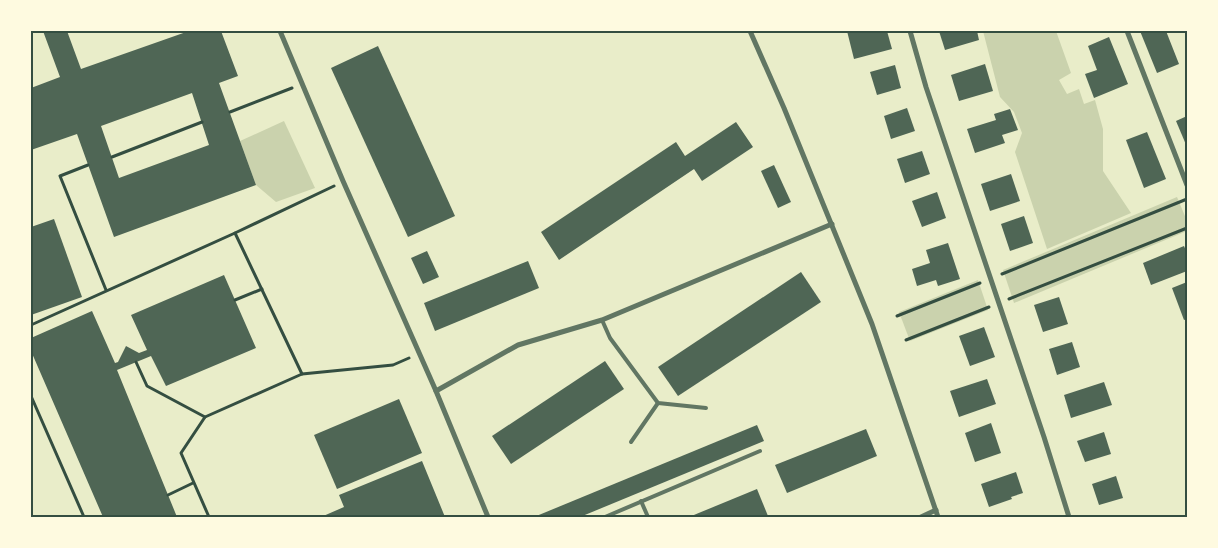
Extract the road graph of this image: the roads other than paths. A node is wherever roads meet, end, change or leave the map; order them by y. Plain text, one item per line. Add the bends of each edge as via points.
1 (280, 31) edge
2 (750, 31) edge
3 (910, 31) edge
4 (1126, 31) edge
5 (1187, 184) edge
6 (832, 224) junction
7 (602, 320) junction
8 (436, 391) junction
9 (658, 403) junction
10 (706, 408) dead end
11 (631, 442) dead end
12 (760, 451) dead end
13 (642, 501) junction
14 (936, 510) junction
15 (488, 517) edge
16 (605, 517) edge
17 (648, 517) edge
18 (921, 517) edge
19 (938, 517) edge
20 (1069, 517) edge

1 - 8 street
2 - 6 street
3 - 20 street
4 - 5 street
6 - 7 street
6 - 14 street via 874,330
7 - 8 street via 518,345
7 - 9 lane via 610,338
8 - 15 street
9 - 10 lane
9 - 11 lane
12 - 13 lane
13 - 16 lane
13 - 17 lane
14 - 18 street
14 - 19 street

